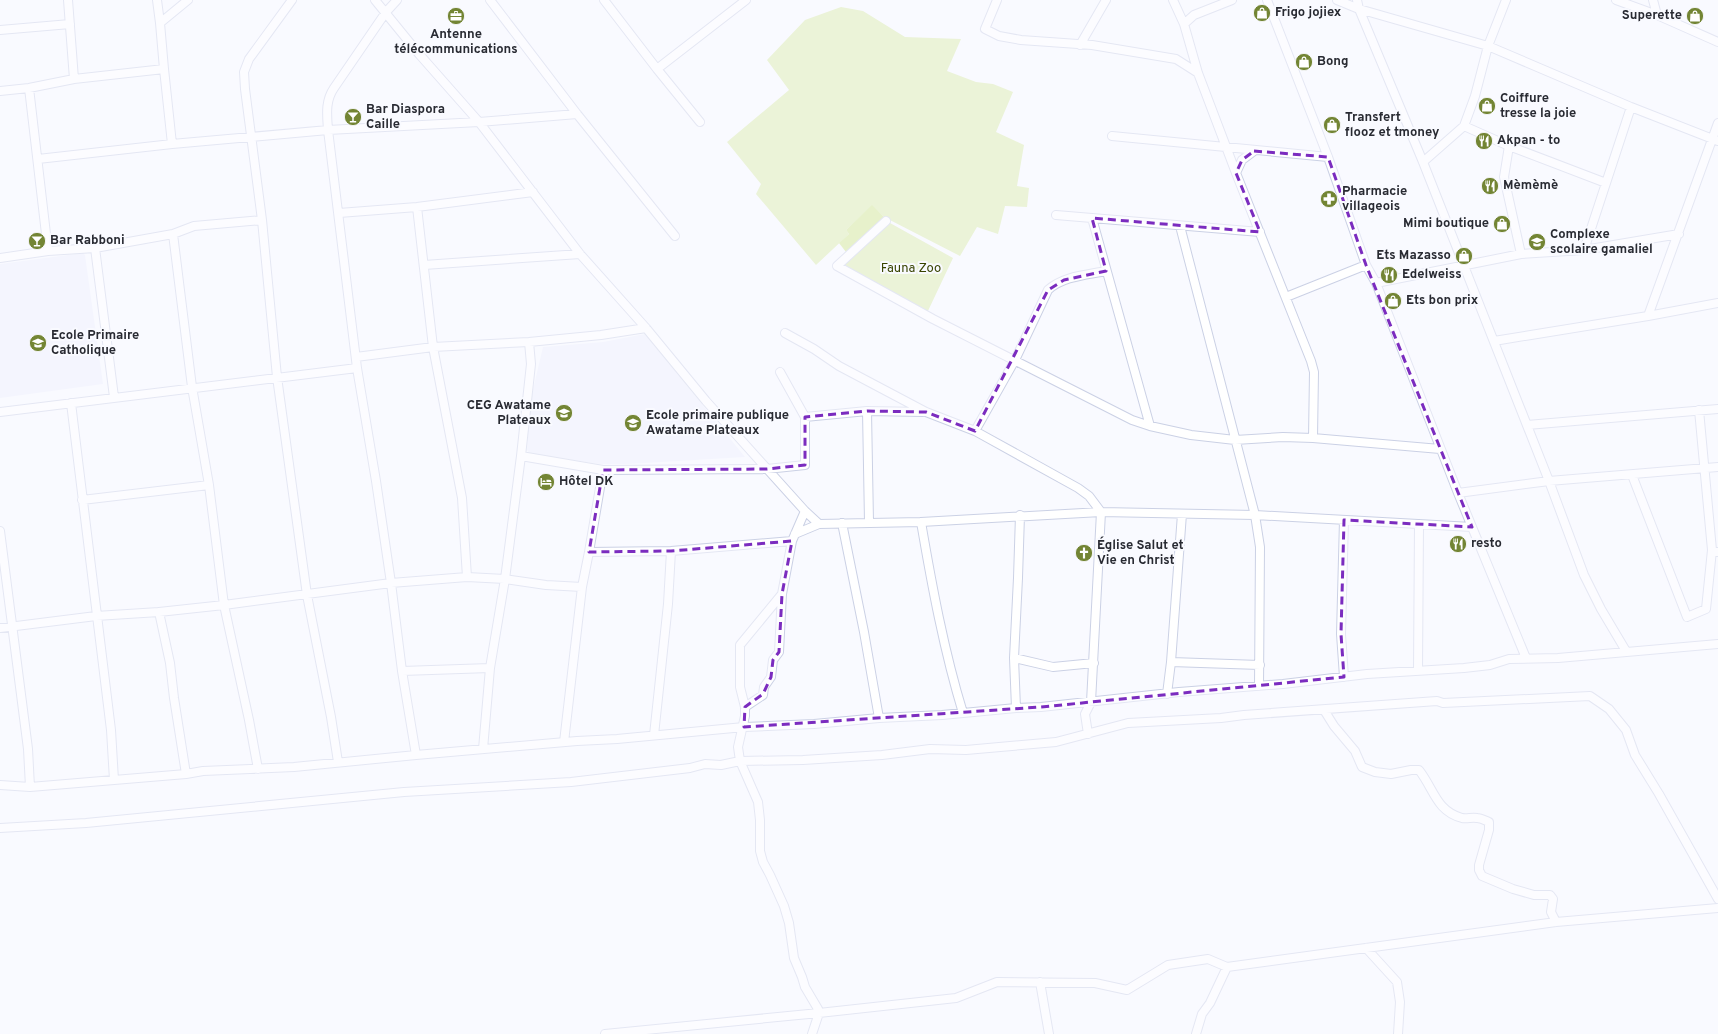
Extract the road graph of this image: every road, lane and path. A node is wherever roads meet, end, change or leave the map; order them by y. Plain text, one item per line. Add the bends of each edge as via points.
1 (68, 0) edge
2 (158, 0) edge
3 (188, 0) edge
4 (292, 0) edge
5 (375, 0) edge
6 (397, 0) edge
7 (490, 0) edge
8 (746, 0) edge
9 (997, 0) edge
10 (1106, 0) edge
11 (1173, 0) edge
12 (1232, 0) edge
13 (1267, 0) edge
14 (1337, 0) edge
15 (1357, 0) edge
16 (1506, 0) edge
17 (1616, 0) edge
18 (1653, 0) edge
19 (609, 2) edge
20 (1359, 9) junction
21 (386, 12) junction
22 (1657, 15) junction
23 (160, 23) junction
24 (70, 24) junction
25 (1184, 24) junction
26 (0, 30) edge
27 (1718, 42) edge
28 (1080, 45) junction
29 (1488, 46) junction
30 (164, 69) junction
31 (657, 69) junction
32 (1198, 73) junction
33 (74, 79) junction
34 (29, 88) junction
35 (0, 91) edge
36 (1631, 107) junction
37 (577, 114) junction
38 (479, 122) junction
39 (700, 122) dead end
40 (1718, 123) edge
41 (1464, 126) junction
42 (328, 130) junction
43 (1112, 136) dead end
44 (252, 137) junction
45 (1715, 140) edge
46 (172, 144) junction
47 (1509, 146) junction
48 (1227, 148) junction
49 (1254, 151) junction
50 (1328, 157) junction
51 (38, 160) junction
52 (1423, 162) junction
53 (1236, 173) junction
54 (1606, 183) junction
55 (533, 192) junction
56 (417, 207) junction
57 (339, 213) junction
58 (1056, 215) dead end
59 (1092, 218) junction
60 (262, 220) junction
61 (886, 221) dead end
62 (1180, 226) junction
63 (1260, 232) junction
64 (173, 234) junction
65 (1679, 234) junction
66 (675, 236) dead end
67 (95, 248) junction
68 (1584, 250) junction
69 (48, 251) junction
70 (580, 254) junction
71 (1521, 254) junction
72 (0, 258) edge
73 (424, 265) junction
74 (1366, 265) junction
75 (1464, 265) junction
76 (1106, 270) junction
77 (1376, 283) junction
78 (1286, 297) junction
79 (1718, 303) edge
80 (1648, 316) junction
81 (646, 328) junction
82 (785, 334) dead end
83 (1494, 341) junction
84 (529, 342) junction
85 (433, 347) junction
86 (356, 357) junction
87 (1015, 360) junction
88 (357, 368) junction
89 (780, 372) dead end
90 (277, 377) junction
91 (192, 387) junction
92 (114, 397) junction
93 (71, 403) junction
94 (1718, 409) edge
95 (1699, 410) junction
96 (867, 411) junction
97 (0, 412) edge
98 (926, 412) junction
99 (805, 417) junction
100 (1528, 425) junction
101 (1150, 426) junction
102 (975, 431) junction
103 (1313, 438) junction
104 (1235, 440) junction
105 (1440, 449) junction
106 (521, 456) junction
107 (1718, 468) edge
108 (767, 469) junction
109 (1704, 469) junction
110 (603, 470) junction
111 (1632, 475) junction
112 (1549, 481) junction
113 (209, 485) junction
114 (1458, 493) junction
115 (82, 500) junction
116 (805, 511) junction
117 (1101, 512) junction
118 (1182, 514) junction
119 (1020, 515) junction
120 (1255, 515) junction
121 (1344, 520) junction
122 (869, 522) junction
123 (921, 522) junction
124 (842, 523) junction
125 (819, 524) junction
126 (1419, 524) junction
127 (1472, 527) junction
128 (0, 530) edge
129 (794, 538) junction
130 (670, 551) junction
131 (1715, 551) edge
132 (589, 552) junction
133 (1, 556) edge
134 (468, 577) junction
135 (505, 579) junction
136 (391, 583) junction
137 (582, 587) junction
138 (782, 594) junction
139 (307, 595) junction
140 (224, 605) junction
141 (158, 612) junction
142 (96, 616) junction
143 (11, 626) junction
144 (0, 628) edge
145 (1718, 644) edge
146 (1626, 651) junction
147 (1014, 658) junction
148 (1526, 658) junction
149 (1172, 662) junction
150 (1094, 663) junction
151 (1260, 665) junction
152 (490, 668) junction
153 (402, 671) junction
154 (1418, 671) junction
155 (1344, 677) junction
156 (1259, 686) junction
157 (1167, 694) junction
158 (1091, 702) junction
159 (745, 707) junction
160 (1016, 708) junction
161 (1324, 710) junction
162 (964, 713) junction
163 (879, 718) junction
164 (744, 727) junction
165 (1088, 734) junction
166 (654, 735) junction
167 (564, 742) junction
168 (483, 750) junction
169 (416, 755) junction
170 (740, 761) junction
171 (338, 762) junction
172 (258, 769) junction
173 (186, 774) junction
174 (114, 780) junction
175 (0, 785) edge
176 (30, 787) junction
177 (0, 828) edge
178 (1718, 899) edge
179 (1718, 908) edge
180 (1556, 922) junction
181 (1366, 948) junction
182 (1227, 967) junction
183 (1040, 982) junction
184 (819, 1013) junction
185 (605, 1034) edge
186 (812, 1034) edge
187 (1049, 1034) edge
188 (1196, 1034) edge
189 (1398, 1034) edge

1 - 24 street
2 - 23 street
3 - 23 street
4 - 44 street via 249,59 244,72
5 - 21 street
6 - 21 street
7 - 37 street
8 - 31 street
9 - 28 street via 985,29 999,36 1021,40
10 - 28 street
11 - 25 street
12 - 25 street via 1194,15
13 - 50 street
14 - 20 street
15 - 20 street
16 - 29 street
17 - 22 street
18 - 22 street
19 - 31 street
20 - 29 street
20 - 52 street
21 - 38 street
21 - 42 street via 329,95
22 - 27 street
23 - 30 street
24 - 26 street
24 - 33 street
25 - 32 street
28 - 32 street via 1176,59
29 - 36 street
29 - 41 street
30 - 33 street
30 - 46 street
31 - 39 street
32 - 48 street
33 - 34 street
34 - 35 street
34 - 51 street
36 - 45 street
36 - 54 street
37 - 38 street
37 - 66 street
38 - 42 street
38 - 55 street
40 - 45 street
41 - 47 street
41 - 52 street
42 - 44 street
42 - 57 street
43 - 48 street
44 - 46 street
44 - 60 street
45 - 65 street
46 - 51 street
47 - 54 street
47 - 71 street via 1504,177
48 - 49 street
48 - 53 street
49 - 50 street
49 - 53 street via 1242,160
50 - 74 street
51 - 69 street
52 - 75 street
53 - 63 street
54 - 68 street
55 - 56 street
55 - 70 street
56 - 57 street
56 - 73 street
57 - 86 street
58 - 59 street
59 - 62 street
59 - 76 street
60 - 64 street via 194,226
60 - 90 street
61 - 87 street via 837,266 933,319
62 - 63 street
62 - 104 street
63 - 78 street
64 - 67 street
64 - 91 street
65 - 68 street
65 - 80 street
67 - 69 street
67 - 92 street
68 - 71 street
69 - 72 street
70 - 73 street
70 - 81 street
71 - 75 street
73 - 85 street
74 - 77 street
74 - 78 street
75 - 77 street
75 - 83 street
76 - 87 street via 1064,280 1048,290
76 - 101 street
77 - 105 street
78 - 103 street via 1314,372
79 - 80 street
80 - 83 street
81 - 84 street
81 - 108 street via 706,401
82 - 98 street
83 - 100 street
84 - 85 street
84 - 106 street via 531,364
85 - 86 street
85 - 134 street via 458,471
86 - 88 street
87 - 101 street via 1114,412
87 - 102 street
88 - 90 street
88 - 136 street
89 - 99 street
90 - 91 street
90 - 139 street
91 - 92 street
91 - 113 street
92 - 93 street
93 - 97 street
93 - 115 street
94 - 95 street
95 - 100 street
95 - 109 street
96 - 98 street
96 - 99 street
96 - 122 street
98 - 102 street
99 - 108 street via 805,465
100 - 112 street
101 - 104 street via 1191,435
102 - 117 street via 1078,488 1089,496
103 - 104 street
103 - 105 street
104 - 120 street
105 - 114 street
106 - 110 street
106 - 135 street
107 - 109 street
108 - 110 street
108 - 116 street
109 - 111 street
109 - 131 street
110 - 132 street
111 - 112 street
111 - 131 street via 1687,617 1706,609
112 - 114 street
112 - 146 street via 1584,575
113 - 115 street
113 - 140 street
114 - 127 street
115 - 142 street
116 - 125 street
116 - 129 street
117 - 118 street
117 - 119 street
117 - 150 street
118 - 120 street
118 - 149 street
119 - 123 street
119 - 147 street
120 - 121 street
120 - 151 street via 1260,547
121 - 126 street
121 - 155 street via 1341,634
122 - 123 street
122 - 124 street
123 - 162 street via 952,676
124 - 125 street
124 - 163 street
125 - 129 street
126 - 127 street
126 - 154 street
127 - 148 street
128 - 133 street
129 - 130 street
129 - 138 street
130 - 132 street
130 - 166 street via 668,604
132 - 137 street
133 - 143 street
134 - 135 street
134 - 136 street
135 - 137 street
135 - 152 street
136 - 139 street
136 - 153 street
137 - 167 street
138 - 159 street via 779,652 773,660 771,677 764,687 763,695
138 - 159 street via 740,645 740,687
139 - 140 street
139 - 171 street via 332,717
140 - 141 street
140 - 172 street
141 - 142 street
141 - 173 street via 170,663
142 - 143 street
142 - 174 street via 111,730
143 - 144 street
143 - 176 street via 28,749
145 - 146 street
146 - 148 street via 1558,658
147 - 150 street via 1053,667
147 - 160 street
148 - 154 street via 1490,665
149 - 151 street
149 - 157 street
150 - 158 street
151 - 156 street
152 - 153 street
152 - 168 street
153 - 169 street
154 - 155 street
155 - 156 street
156 - 157 street
157 - 158 street
158 - 160 street
158 - 165 street via 1085,714
159 - 164 street
160 - 162 street
161 - 165 street via 1128,723
161 - 178 street via 1437,701 1443,703 1590,696 1609,709 1626,730 1635,755
161 - 180 street via 1355,751 1362,766 1375,772 1392,774 1419,770 1440,806 1449,813 1489,822 1479,865 1482,876 1534,895 1550,895 1553,899 1551,912
162 - 163 street
163 - 164 street
164 - 166 street
164 - 170 street via 738,747
165 - 170 street via 1056,742 966,750 930,749 882,756
166 - 167 street
167 - 168 street
168 - 169 street
169 - 171 street
170 - 177 street via 571,782 404,792 86,823
170 - 184 street via 758,802 760,851 763,862 784,906 794,958
171 - 172 street
172 - 173 street
173 - 174 street
174 - 176 street
175 - 176 street
179 - 180 street
180 - 181 street
181 - 182 street
181 - 189 street via 1396,982 1400,1002
182 - 183 street via 1208,959 1168,965 1127,990 1095,983
182 - 188 street via 1202,1014
183 - 184 street via 997,982 956,998
183 - 187 street
184 - 185 street
184 - 186 street

